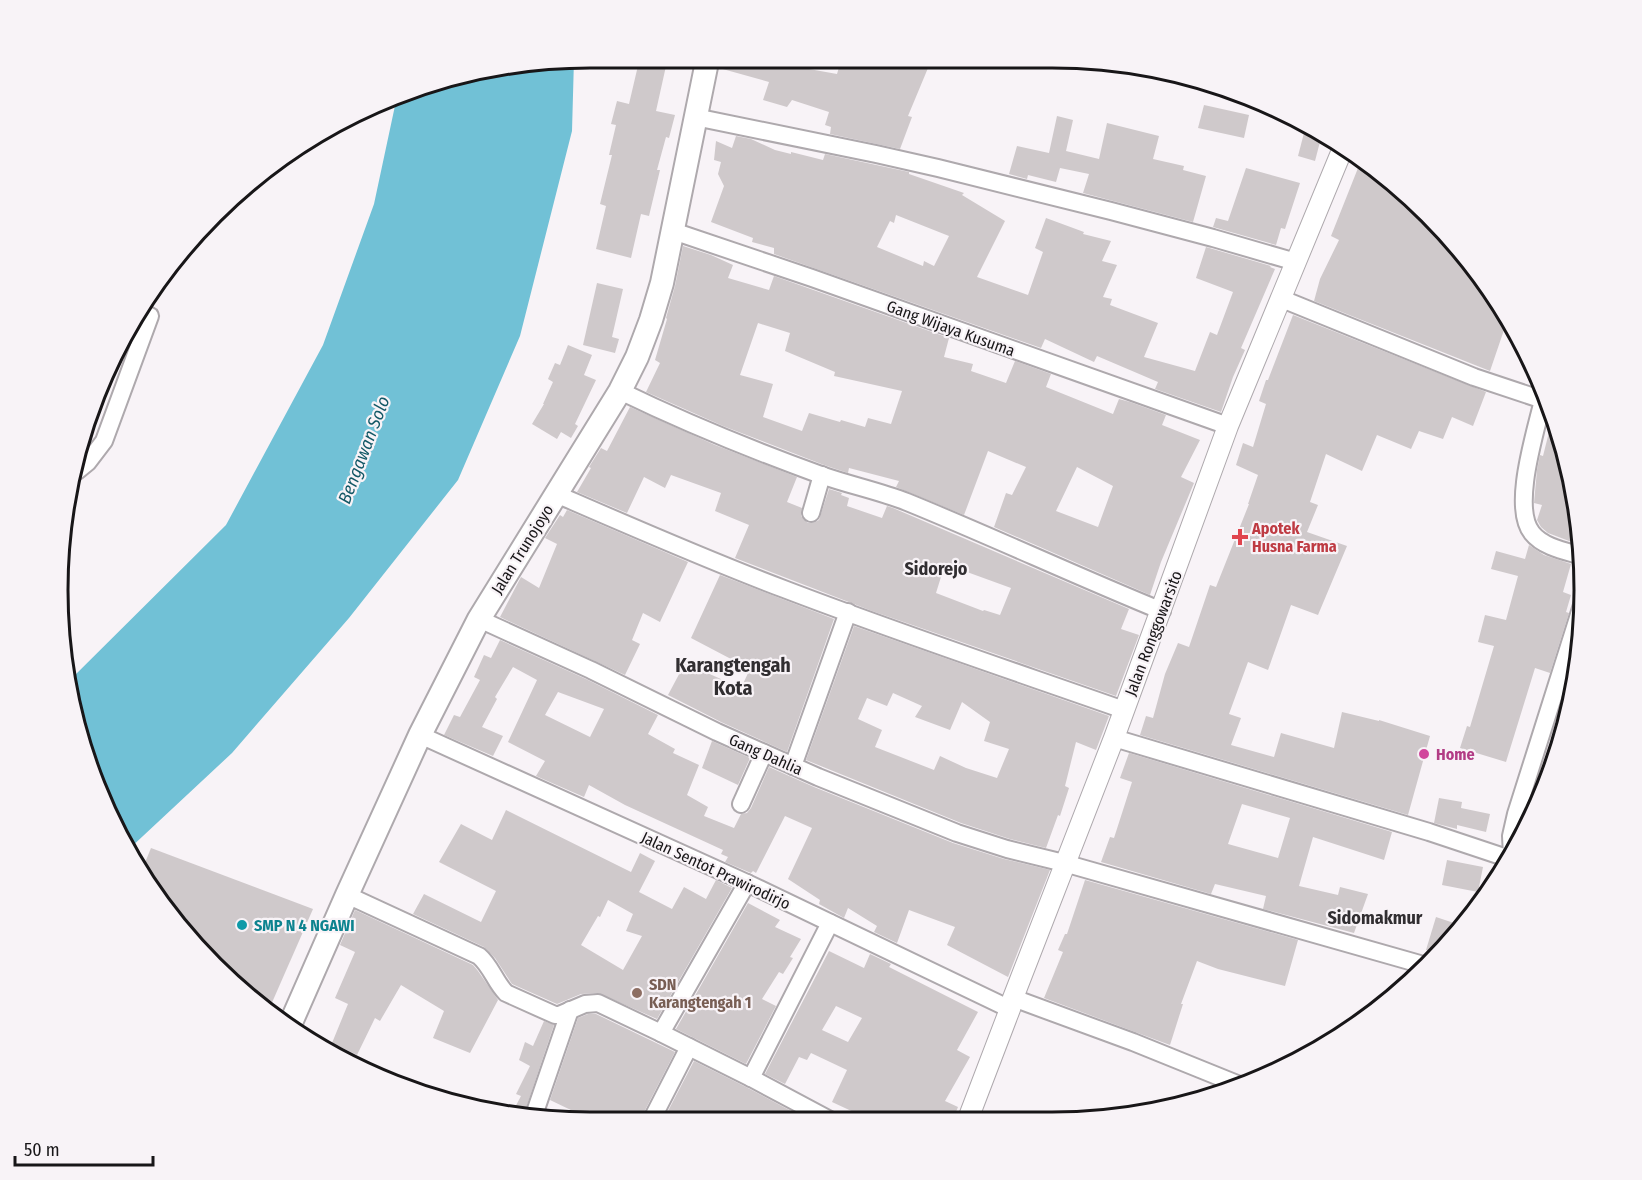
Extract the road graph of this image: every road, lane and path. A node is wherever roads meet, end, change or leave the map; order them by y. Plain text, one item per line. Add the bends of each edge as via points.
1 (706, 68) edge
2 (695, 117) junction
3 (1340, 155) edge
4 (674, 231) junction
5 (1296, 262) junction
6 (1282, 299) junction
7 (150, 316) dead end
8 (620, 391) junction
9 (1537, 395) edge
10 (1542, 408) edge
11 (1228, 426) junction
12 (83, 466) edge
13 (822, 475) junction
14 (556, 494) junction
15 (811, 513) dead end
16 (1573, 553) edge
17 (1162, 611) junction
18 (848, 612) junction
19 (479, 619) junction
20 (1572, 637) edge
21 (1124, 710) junction
22 (420, 735) junction
23 (1114, 738) junction
24 (765, 753) junction
25 (793, 766) junction
26 (741, 804) dead end
27 (1511, 839) edge
28 (1502, 854) edge
29 (1064, 863) junction
30 (747, 883) junction
31 (347, 895) junction
32 (830, 923) junction
33 (1417, 963) edge
34 (1011, 1004) junction
35 (570, 1010) junction
36 (293, 1019) edge
37 (661, 1033) junction
38 (689, 1047) junction
39 (752, 1078) junction
40 (1231, 1081) edge
41 (536, 1109) edge
42 (656, 1112) edge
43 (815, 1112) edge
44 (971, 1112) edge

1 - 2 main road, Jalan Trunojoyo
2 - 4 main road, Jalan Trunojoyo
2 - 5 street via 938,168
3 - 5 street, Jalan Ronggowarsito
4 - 8 main road, Jalan Trunojoyo via 651,320
4 - 11 street, Gang Wijaya Kusuma
5 - 6 street, Jalan Ronggowarsito
6 - 9 street via 1454,369
6 - 11 street, Jalan Ronggowarsito
7 - 12 street via 104,441
8 - 13 street via 722,437
8 - 14 main road, Jalan Trunojoyo
10 - 16 street via 1524,487 1526,520 1541,541
11 - 17 street, Jalan Ronggowarsito
13 - 15 street
13 - 17 street via 905,501
14 - 18 street via 783,589
14 - 19 main road, Jalan Trunojoyo
17 - 21 street, Jalan Ronggowarsito
18 - 21 street
18 - 25 street
19 - 22 main road, Jalan Trunojoyo
19 - 24 street, Gang Dahlia
20 - 27 street
21 - 23 street, Jalan Ronggowarsito
22 - 30 street, Jalan Sentot Prawirodirjo
22 - 31 main road, Jalan Trunojoyo
23 - 28 street
23 - 29 street, Jalan Ronggowarsito
24 - 25 street, Gang Dahlia
24 - 26 street
25 - 29 street, Gang Dahlia via 957,833
29 - 33 street, Gang Dahlia
29 - 34 street, Jalan Ronggowarsito
30 - 32 street, Jalan Sentot Prawirodirjo
30 - 37 street
31 - 35 street via 479,957 506,993 555,1015
31 - 36 main road, Jalan Trunojoyo
32 - 34 street, Jalan Sentot Prawirodirjo
32 - 39 street
34 - 40 street, Jalan Sentot Prawirodirjo via 1133,1042
34 - 44 street, Jalan Ronggowarsito
35 - 37 street via 597,1003
35 - 41 street
37 - 38 street
38 - 39 street
38 - 42 street
39 - 43 street

